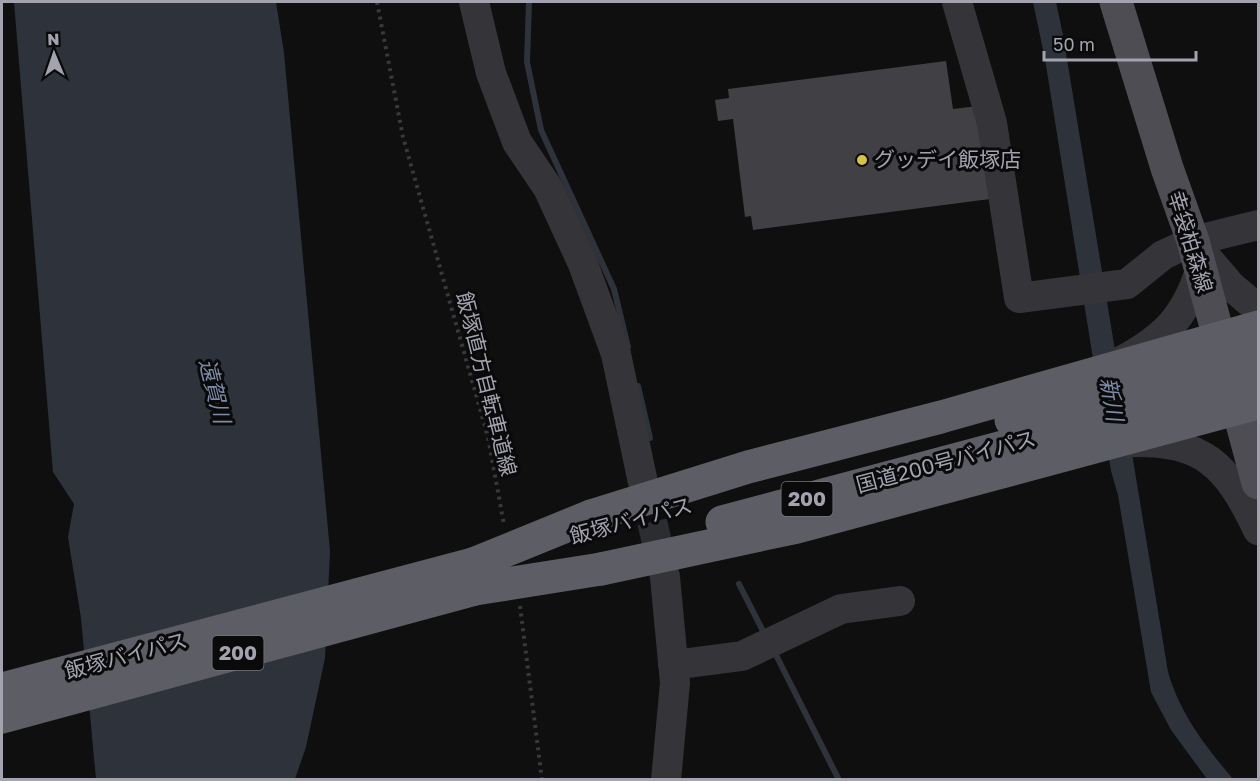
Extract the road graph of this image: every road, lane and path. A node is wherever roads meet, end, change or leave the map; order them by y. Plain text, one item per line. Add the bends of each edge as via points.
1 (376, 2) edge
2 (474, 2) edge
3 (957, 2) edge
4 (1116, 2) edge
5 (1258, 225) edge
6 (1197, 256) junction
7 (1258, 309) edge
8 (1258, 327) edge
9 (1220, 338) junction
10 (1258, 350) edge
11 (1110, 367) junction
12 (1258, 375) edge
13 (1248, 406) edge
14 (1013, 432) junction
15 (1120, 441) junction
16 (642, 478) tunnel mouth
17 (1258, 483) edge
18 (1258, 530) edge
19 (507, 537) dead end
20 (596, 543) junction
21 (474, 576) junction
22 (665, 577) tunnel mouth
23 (900, 602) dead end
24 (519, 603) dead end
25 (674, 665) junction
26 (2, 689) edge
27 (2, 717) edge
28 (542, 780) edge
29 (666, 780) edge

1 - 19 path, 飯塚直方自転車道線 via 404,137 488,437
2 - 16 street via 491,74 517,142 548,188 583,264 616,354
3 - 6 street via 992,123 1019,298 1127,284 1163,255
4 - 6 main road, 幸袋柏森線
5 - 6 street
6 - 7 street
6 - 9 main road, 幸袋柏森線
6 - 11 street via 1192,295 1172,325 1151,345
8 - 9 highway
9 - 11 highway
9 - 13 main road, 幸袋柏森線
10 - 14 highway, 200, bridge
11 - 20 highway via 748,467
12 - 14 highway, 国道200号バイパス / 200, bridge
13 - 15 highway
13 - 17 main road, 幸袋柏森線
14 - 20 highway, 国道200号バイパス / 200
15 - 18 street via 1158,441 1192,448 1217,466 1242,496
15 - 20 highway via 797,528
20 - 21 highway, bridge
20 - 21 highway, bridge
21 - 26 highway, 飯塚バイパス / 200
21 - 27 highway, 飯塚バイパス / 200
22 - 25 street
23 - 25 street via 841,609 742,656
24 - 28 path
25 - 29 street

